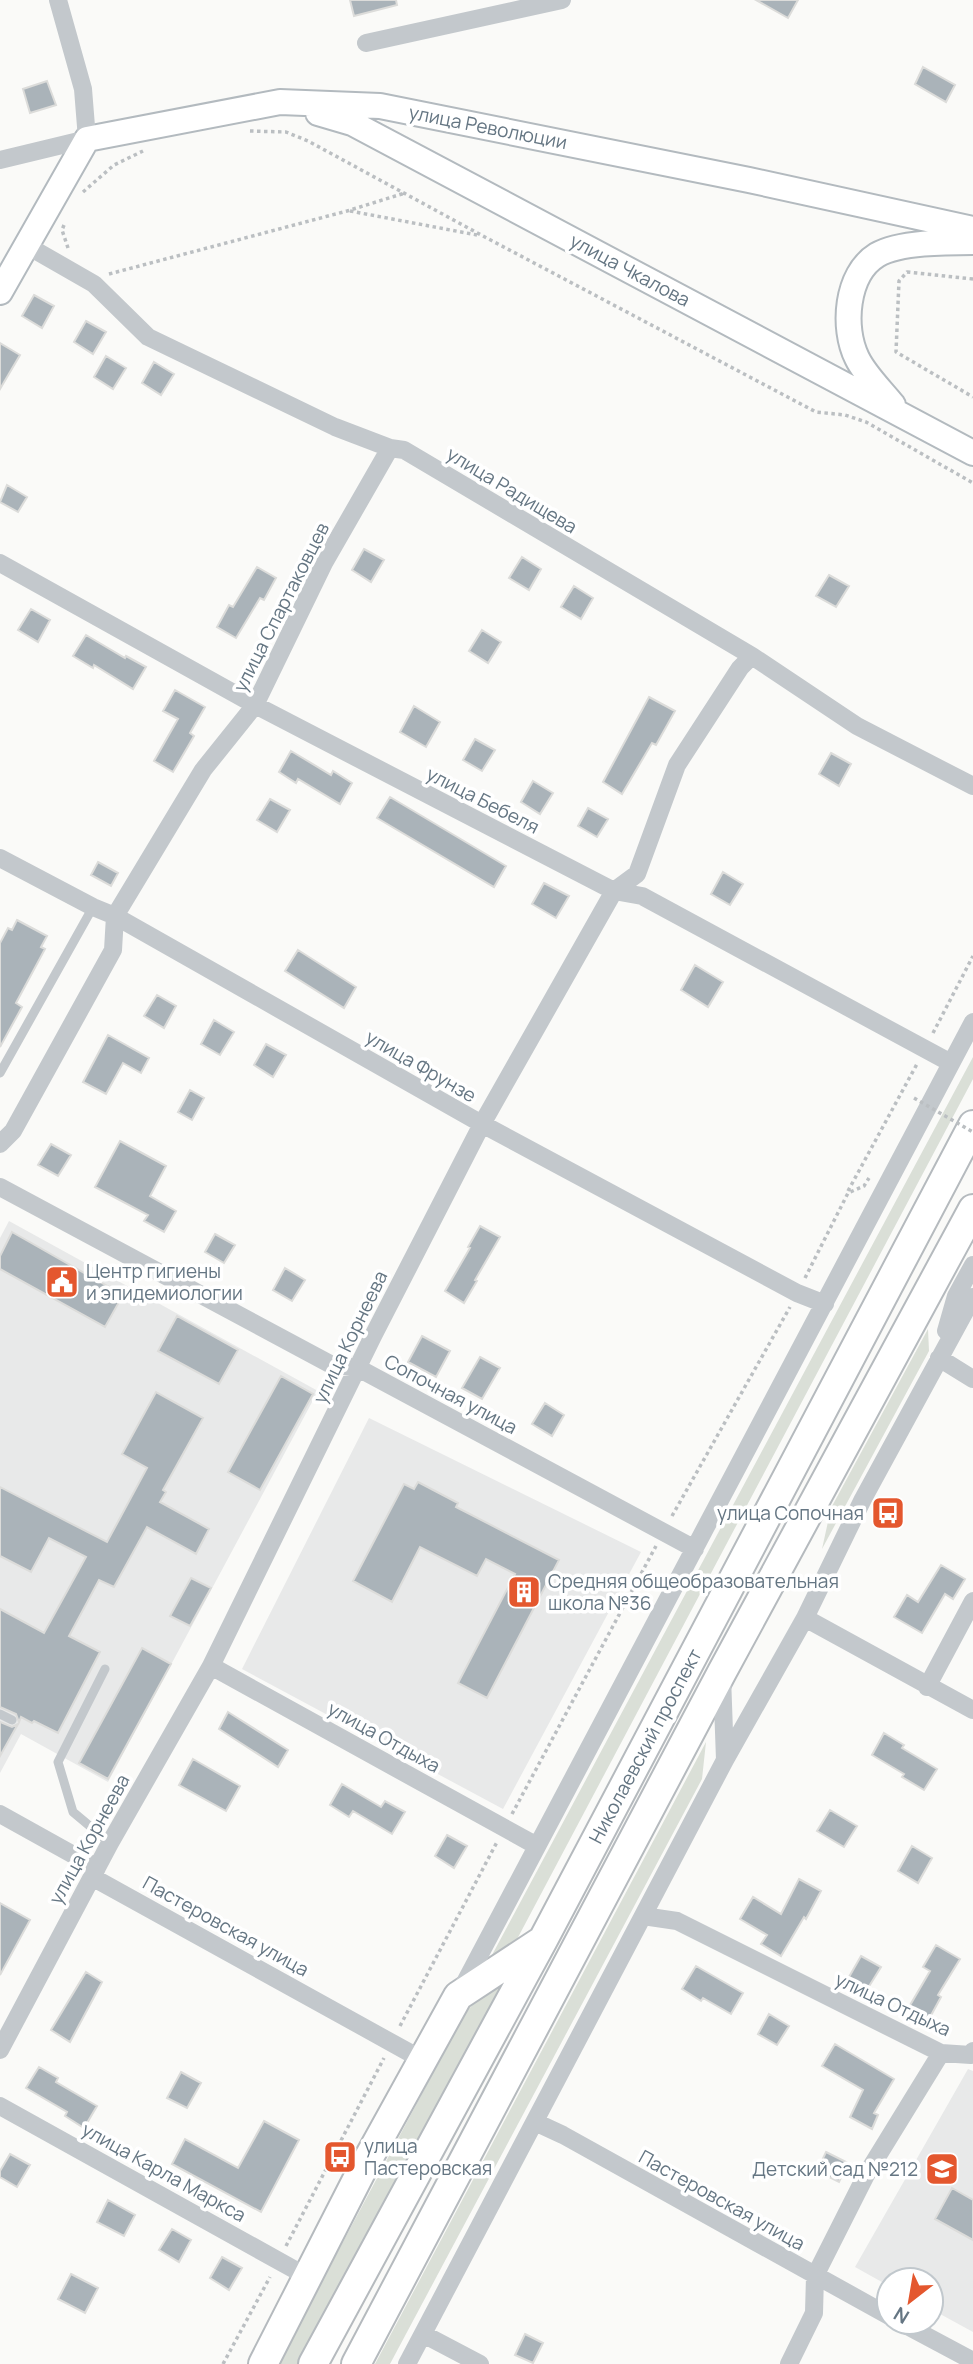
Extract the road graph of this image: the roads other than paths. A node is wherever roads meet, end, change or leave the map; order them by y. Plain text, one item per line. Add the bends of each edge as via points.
1 (58, 0) edge
2 (562, 0) edge
3 (366, 43) dead end
4 (280, 102) junction
5 (87, 139) junction
6 (0, 160) edge
7 (973, 229) edge
8 (973, 242) edge
9 (26, 246) junction
10 (0, 292) edge
11 (898, 412) junction
12 (390, 447) junction
13 (973, 453) edge
14 (0, 563) edge
15 (752, 656) junction
16 (255, 705) junction
17 (973, 786) edge
18 (0, 858) edge
19 (614, 891) junction
20 (93, 907) junction
21 (115, 916) junction
22 (973, 1022) edge
23 (951, 1063) junction
24 (0, 1073) edge
25 (482, 1124) junction
26 (973, 1125) edge
27 (0, 1144) edge
28 (0, 1186) edge
29 (973, 1209) edge
30 (973, 1265) edge
31 (973, 1297) edge
32 (825, 1304) junction
33 (939, 1358) junction
34 (358, 1368) junction
35 (973, 1379) edge
36 (695, 1549) junction
37 (973, 1601) edge
38 (804, 1618) junction
39 (211, 1666) junction
40 (106, 1669) dead end
41 (722, 1671) junction
42 (927, 1687) junction
43 (973, 1710) edge
44 (0, 1714) edge
45 (12, 1720) dead end
46 (725, 1760) junction
47 (0, 1814) edge
48 (110, 1843) junction
49 (537, 1846) junction
50 (95, 1872) junction
51 (643, 1916) junction
52 (543, 1940) junction
53 (458, 1996) junction
54 (0, 2050) edge
55 (941, 2053) junction
56 (972, 2054) edge
57 (421, 2059) junction
58 (0, 2106) edge
59 (535, 2122) junction
60 (306, 2276) junction
61 (815, 2276) junction
62 (875, 2308) edge
63 (423, 2334) junction
64 (926, 2336) edge
65 (973, 2361) edge
66 (263, 2364) edge
67 (313, 2364) edge
68 (356, 2364) edge
69 (407, 2364) edge
70 (480, 2364) edge
71 (789, 2364) edge

1 - 5 street via 83,89
2 - 3 street
4 - 5 main road, улица Революции
4 - 7 main road, улица Революции via 380,106
4 - 11 main road, улица Чкалова via 352,123
5 - 6 street, улица Революции
5 - 9 main road
8 - 11 main road via 934,243 876,255 856,278 848,322 857,358
9 - 10 main road
9 - 12 street, улица Радищева via 94,284 148,337 335,427
11 - 13 main road, улица Чкалова
12 - 15 street, улица Радищева via 404,450
12 - 16 street, улица Спартаковцев via 324,563
14 - 16 street, улица Бебеля
15 - 17 street, улица Радищева via 857,726
15 - 19 street, улица Корнеева via 677,765 637,874
16 - 19 street, улица Бебеля
16 - 21 street, улица Спартаковцев via 202,770
18 - 20 street, улица Фрунзе
19 - 23 street, улица Бебеля via 642,896
19 - 25 street, улица Корнеева
20 - 21 street, улица Фрунзе
20 - 24 lane
21 - 25 street, улица Фрунзе
21 - 27 street, улица Спартаковцев via 113,950 13,1132
22 - 23 street
23 - 32 street
25 - 32 street, улица Фрунзе
25 - 34 street, улица Корнеева
26 - 52 main road, Николаевский проспект
28 - 34 street, Сопочная улица via 330,1364
29 - 41 main road, Николаевский проспект
30 - 33 street via 956,1296
31 - 33 street
32 - 36 street
33 - 35 street
33 - 38 street
34 - 36 street, Сопочная улица
34 - 39 street, улица Корнеева
36 - 49 street
37 - 42 street
38 - 42 street
38 - 46 street
39 - 48 street, улица Корнеева
39 - 49 street, улица Отдыха
40 - 48 lane via 58,1762 73,1812
41 - 46 street
41 - 68 main road, Николаевский проспект
42 - 43 street
44 - 45 lane
46 - 51 street
47 - 50 street, Пастеровская улица
48 - 50 street, улица Корнеева
49 - 53 street
50 - 54 street, улица Корнеева
50 - 57 street, Пастеровская улица
51 - 55 street, улица Отдыха via 677,1921
51 - 59 street
52 - 53 main road
52 - 67 main road, Николаевский проспект
53 - 57 main road
55 - 56 street
55 - 61 street via 866,2175
57 - 60 main road
58 - 60 street, улица Карла Маркса
59 - 61 street, Пастеровская улица
59 - 63 street
60 - 66 main road
61 - 62 street, Пастеровская улица
61 - 71 street via 814,2313
63 - 69 street
63 - 70 street
64 - 65 street

